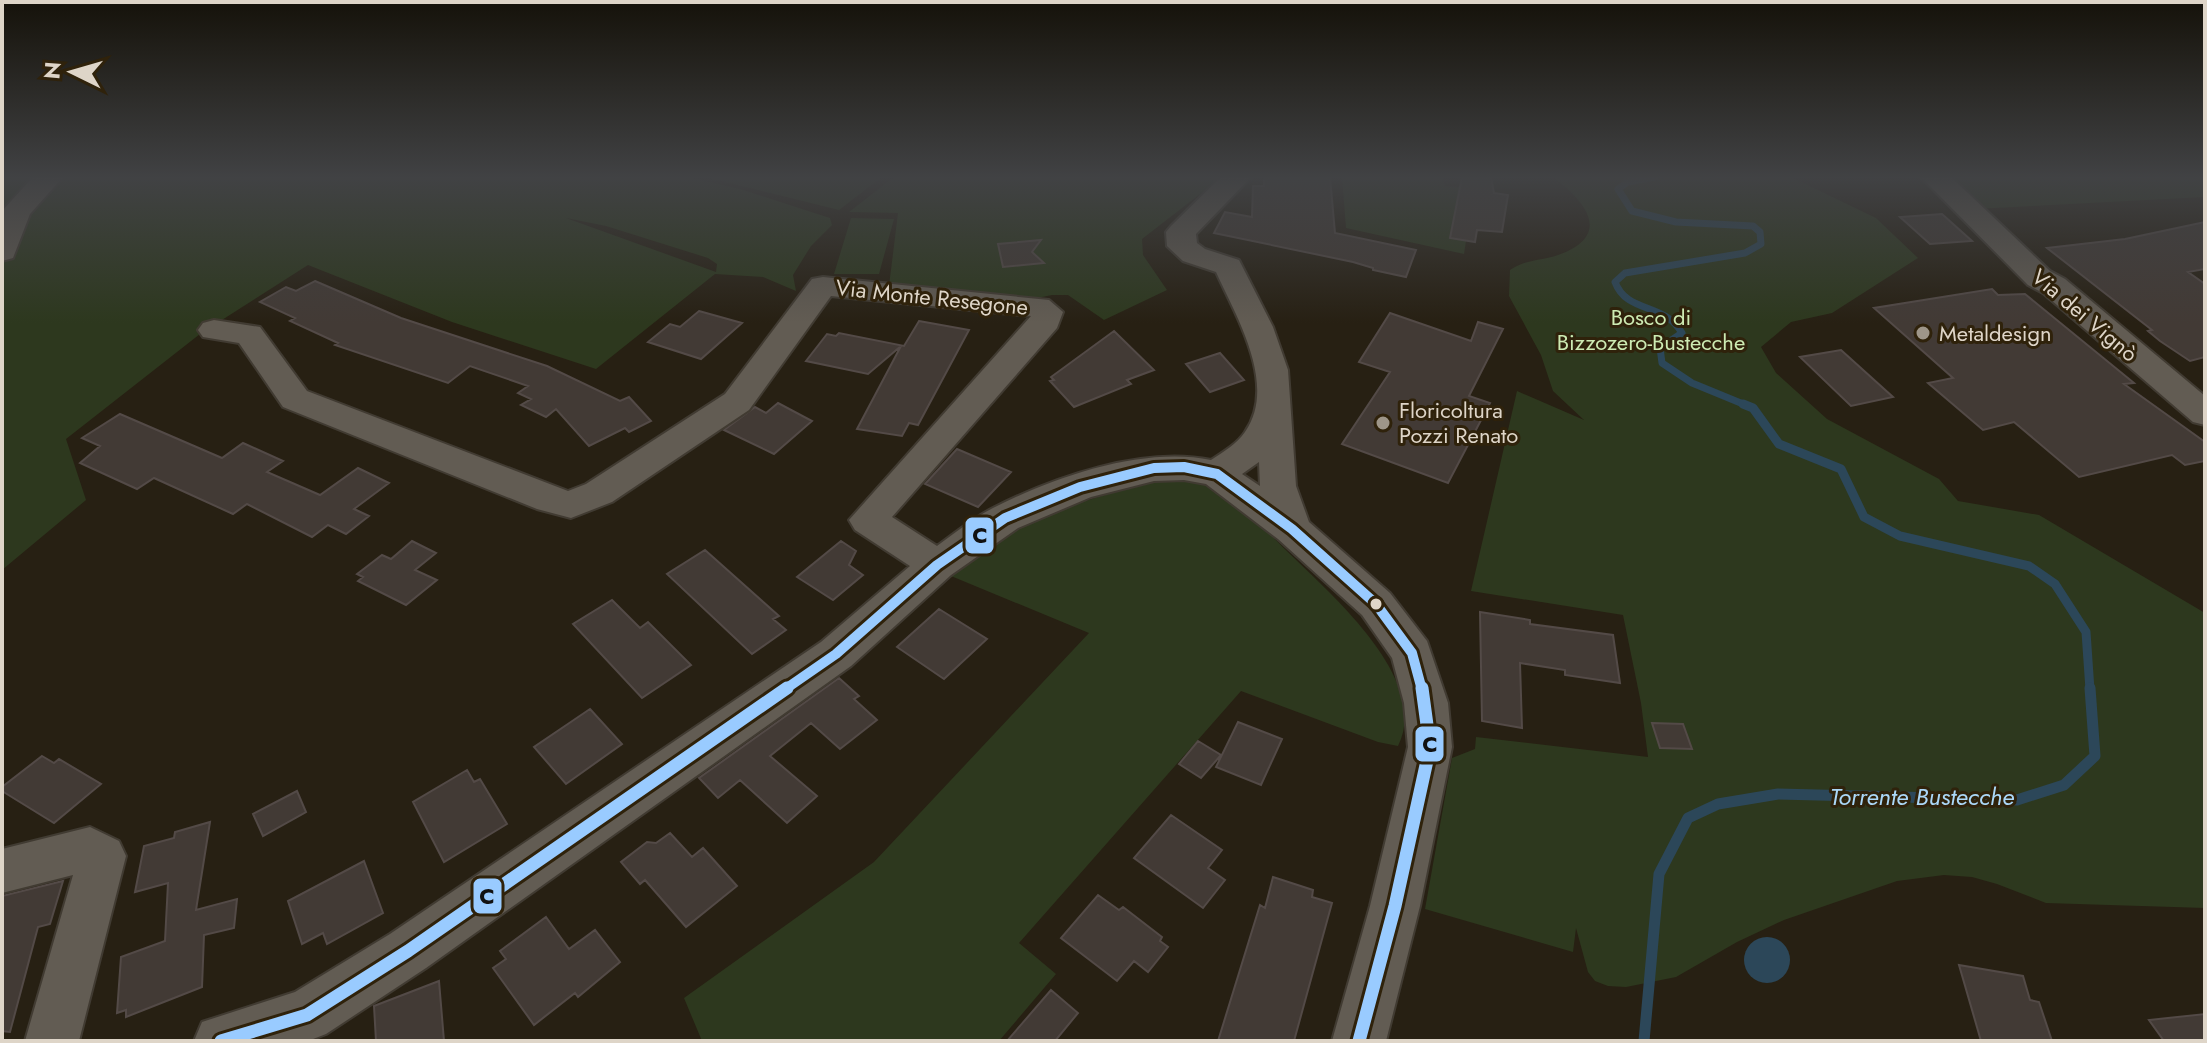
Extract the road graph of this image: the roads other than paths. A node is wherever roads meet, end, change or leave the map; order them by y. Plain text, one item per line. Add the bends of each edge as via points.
1 (11, 226) edge
2 (1187, 226) edge
3 (1985, 226) edge
4 (2, 252) edge
5 (214, 330) dead end
6 (1274, 406) junction
7 (2205, 414) edge
8 (1217, 474) junction
9 (1292, 529) junction
10 (937, 565) junction
11 (2, 871) edge
12 (52, 1041) edge
13 (221, 1041) edge
14 (1359, 1041) edge

1 - 4 street
2 - 6 street via 1181,232 1182,246 1228,266 1264,348
3 - 7 street, Via dei Vignò via 2039,278
5 - 10 street, Via Monte Resegone via 249,334 295,399 571,505 599,493 737,402 823,286 1038,307 1047,312 1046,321 868,520
6 - 8 street via 1263,435
6 - 9 street via 1278,486
8 - 9 street
8 - 10 street via 1154,468 1080,487 1005,518
9 - 14 street via 1376,604 1412,653 1426,703 1430,747
10 - 13 street via 836,654 408,951 307,1015
11 - 12 street via 90,849 102,856

